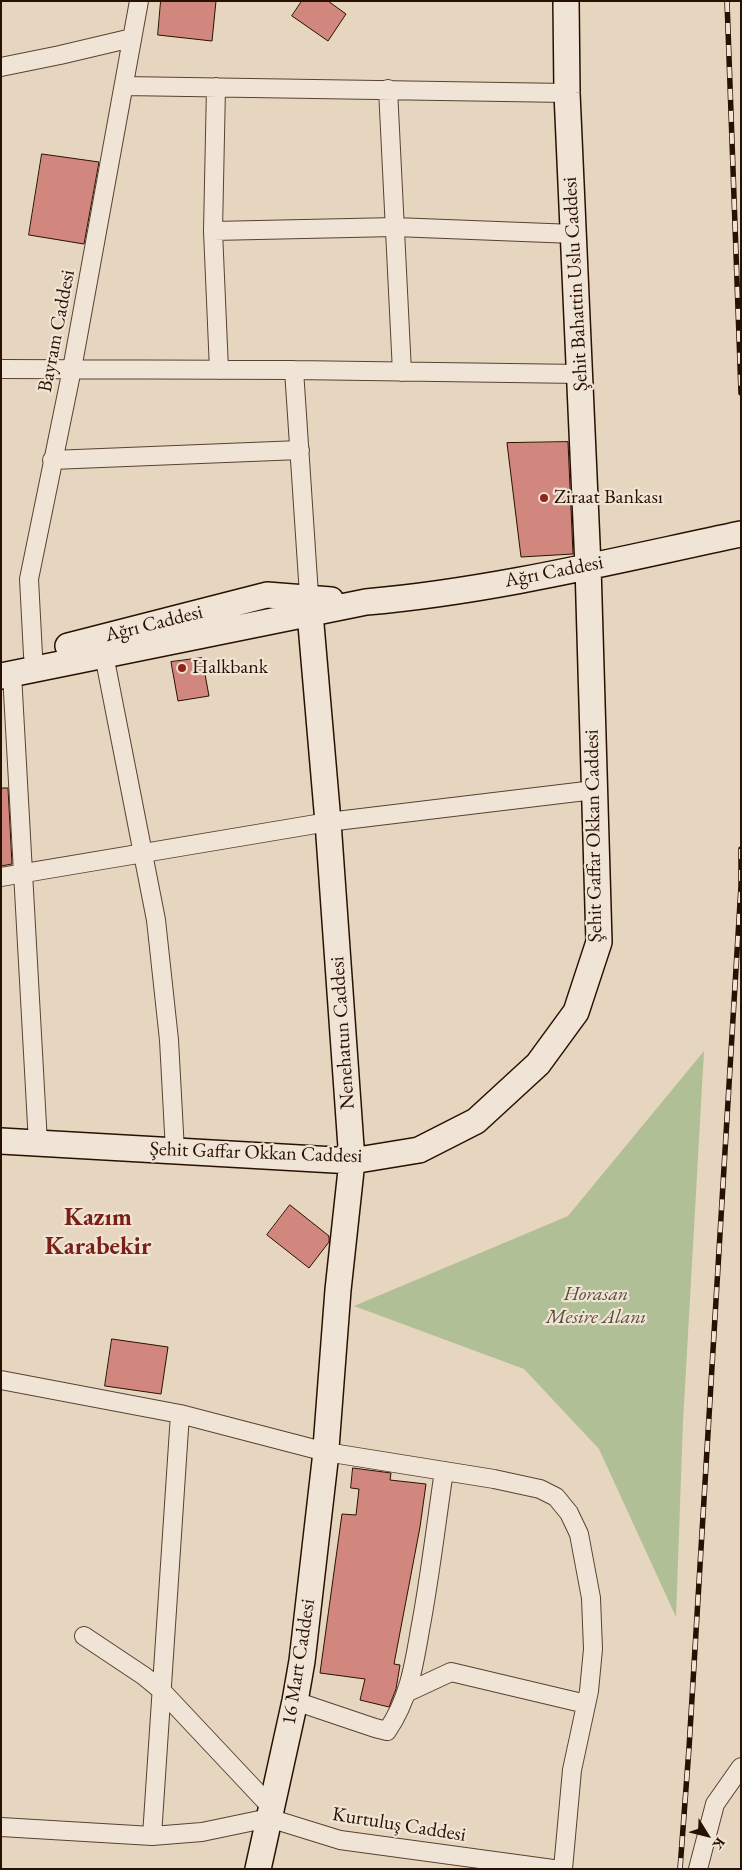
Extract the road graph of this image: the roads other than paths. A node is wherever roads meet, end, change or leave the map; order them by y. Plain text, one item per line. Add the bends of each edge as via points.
1 (139, 1) edge
2 (566, 1) edge
3 (132, 38) junction
4 (1, 67) edge
5 (124, 86) junction
6 (216, 87) junction
7 (388, 89) junction
8 (567, 93) junction
9 (395, 228) junction
10 (213, 231) junction
11 (574, 234) junction
12 (1, 369) edge
13 (72, 369) junction
14 (219, 370) junction
15 (294, 370) junction
16 (402, 372) junction
17 (580, 374) junction
18 (300, 450) junction
19 (52, 460) junction
20 (741, 534) edge
21 (588, 566) junction
22 (310, 606) junction
23 (104, 655) junction
24 (17, 667) edge
25 (594, 790) junction
26 (328, 822) junction
27 (144, 853) junction
28 (23, 873) junction
29 (1, 877) edge
30 (1, 1141) edge
31 (38, 1143) junction
32 (175, 1151) junction
33 (352, 1161) junction
34 (1, 1380) edge
35 (180, 1414) junction
36 (326, 1452) junction
37 (444, 1471) junction
38 (84, 1636) dead end
39 (161, 1690) junction
40 (408, 1692) junction
41 (295, 1701) junction
42 (586, 1704) junction
43 (741, 1766) edge
44 (270, 1812) junction
45 (1, 1827) edge
46 (152, 1836) junction
47 (258, 1869) edge
48 (553, 1869) edge
49 (563, 1869) edge
50 (698, 1869) edge

1 - 3 street, Bayram Caddesi
2 - 8 street, Şehit Bahattin Uslu Caddesi
3 - 4 street
3 - 5 street, Bayram Caddesi
5 - 6 street
5 - 13 street, Bayram Caddesi
6 - 7 street
6 - 10 street
7 - 8 street
7 - 9 street
8 - 11 street, Şehit Bahattin Uslu Caddesi
9 - 10 street
9 - 11 street
9 - 16 street
10 - 14 street
11 - 17 street, Şehit Bahattin Uslu Caddesi
12 - 13 street
13 - 14 street
13 - 19 street, Bayram Caddesi
14 - 15 street
15 - 16 street
15 - 18 street
16 - 17 street
17 - 21 street, Şehit Bahattin Uslu Caddesi
18 - 19 street
18 - 22 street
19 - 24 street, Bayram Caddesi via 29,579
20 - 21 street, Ağrı Caddesi
21 - 22 street, Ağrı Caddesi via 425,597
21 - 25 street, Şehit Gaffar Okkan Caddesi
22 - 23 street, Ağrı Caddesi
22 - 24 street, Ağrı Caddesi via 267,595
22 - 26 street, Nenehatun Caddesi
23 - 24 street, Ağrı Caddesi
23 - 27 street
24 - 28 street, Bayram Caddesi
25 - 26 street
25 - 33 street, Şehit Gaffar Okkan Caddesi via 598,942 576,1012 538,1064 476,1121 419,1150
26 - 27 street
26 - 33 street, Nenehatun Caddesi
27 - 28 street
27 - 32 street via 156,920 169,1040
28 - 29 street
28 - 31 street, Bayram Caddesi
30 - 31 street, Şehit Gaffar Okkan Caddesi
31 - 32 street, Şehit Gaffar Okkan Caddesi
32 - 33 street, Şehit Gaffar Okkan Caddesi
33 - 36 street, Nenehatun Caddesi
34 - 35 street
35 - 36 street
35 - 39 street
36 - 37 street
36 - 41 street, 16 Mart Caddesi
37 - 40 street
37 - 42 street via 540,1489 556,1497 569,1513 579,1534 591,1598 593,1649
38 - 39 street
39 - 44 street
39 - 46 street
40 - 41 street via 387,1731
40 - 42 street via 451,1672
41 - 44 street, 16 Mart Caddesi
42 - 49 street via 572,1770
43 - 50 street via 714,1804
44 - 46 street, Kurtuluş Caddesi via 202,1832
44 - 47 street, 16 Mart Caddesi
44 - 48 street, Kurtuluş Caddesi via 340,1840
45 - 46 street, Kurtuluş Caddesi

